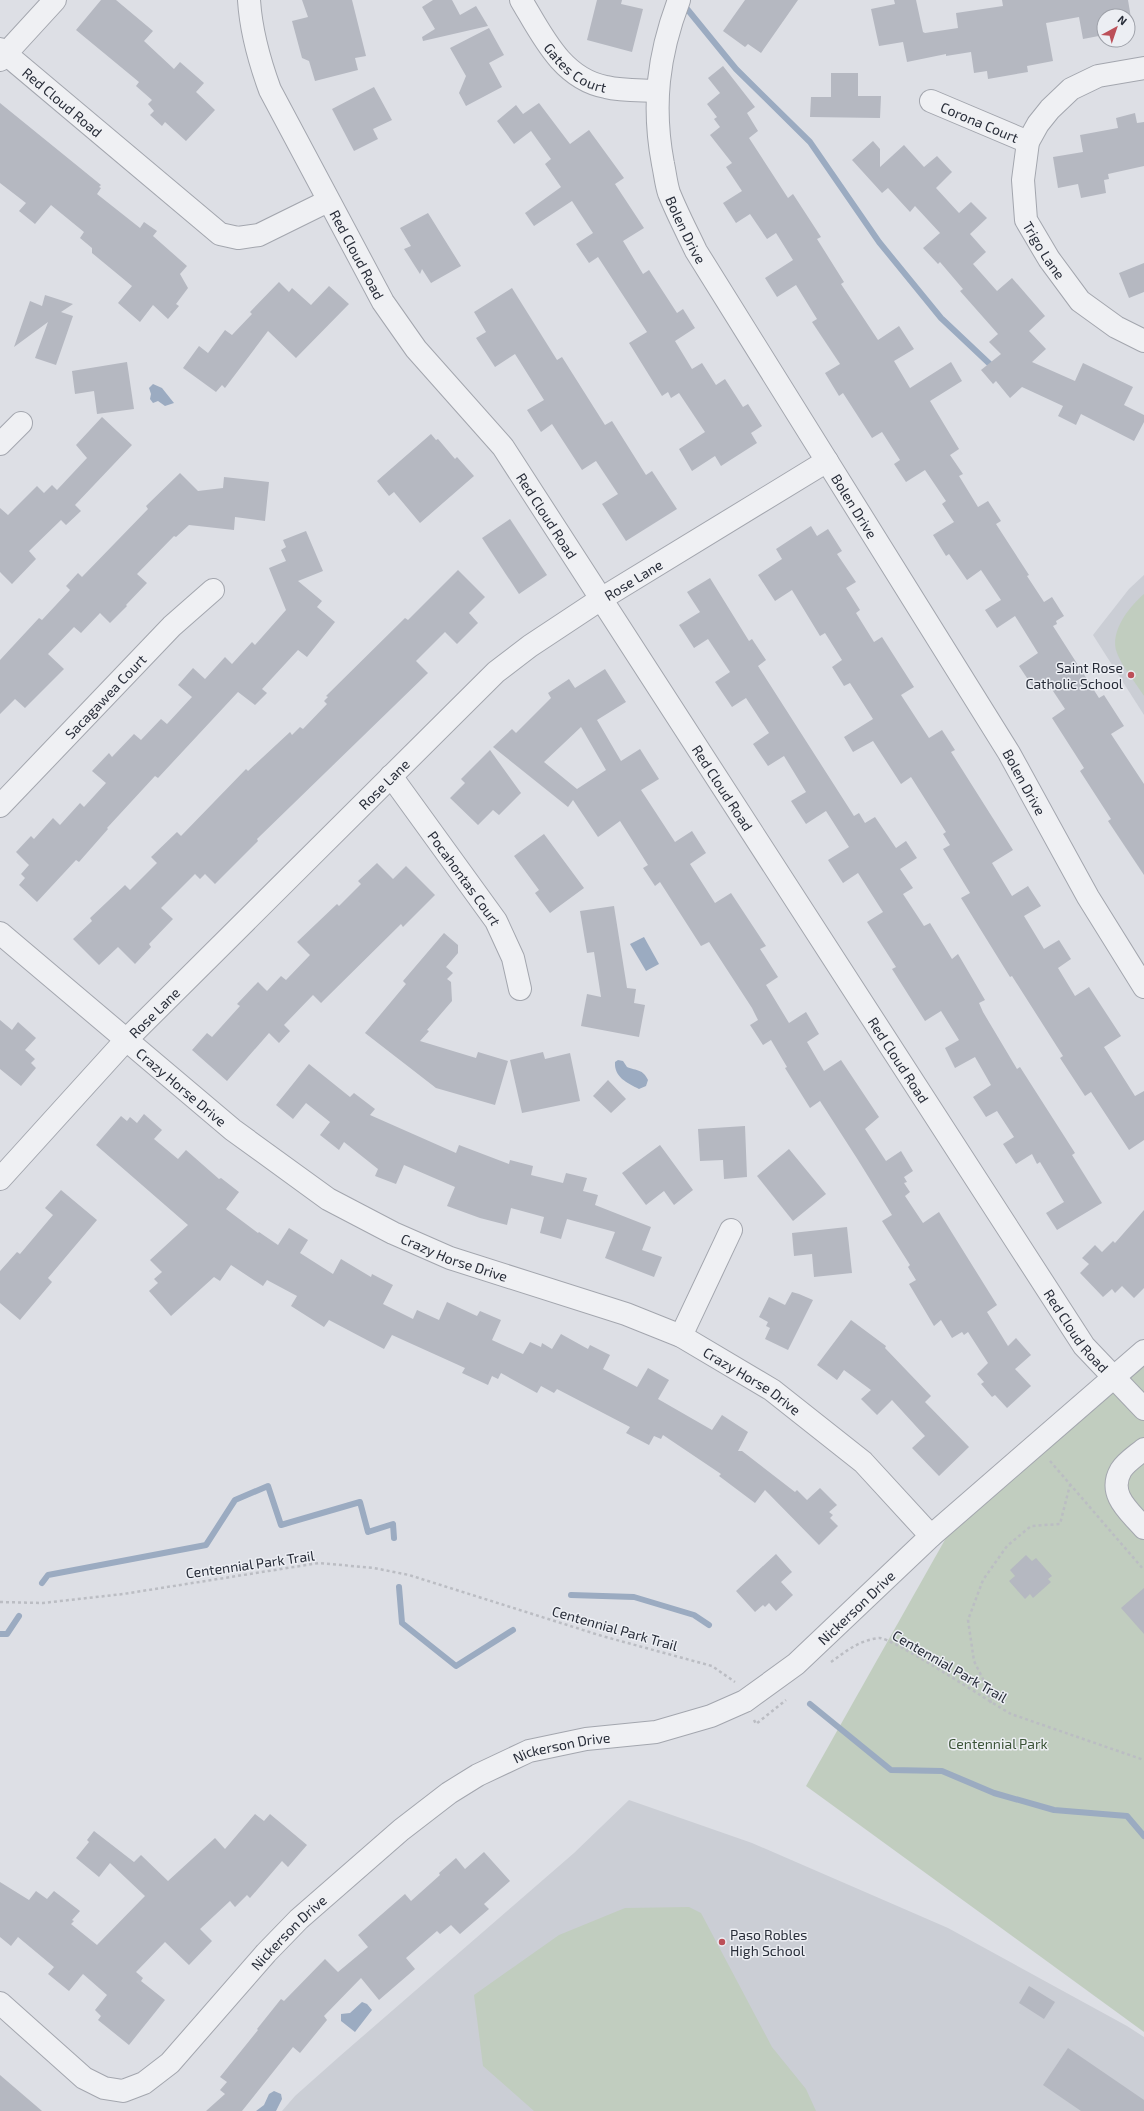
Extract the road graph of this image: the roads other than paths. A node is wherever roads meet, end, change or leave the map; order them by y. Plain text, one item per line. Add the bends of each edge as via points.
1 (55, 0) edge
2 (249, 0) edge
3 (521, 0) edge
4 (679, 0) edge
5 (2, 54) edge
6 (1144, 68) edge
7 (658, 91) junction
8 (931, 101) dead end
9 (1028, 142) junction
10 (328, 201) junction
11 (1144, 341) edge
12 (21, 423) dead end
13 (0, 444) edge
14 (827, 461) junction
15 (213, 590) dead end
16 (602, 599) junction
17 (391, 776) junction
18 (0, 806) edge
19 (0, 933) edge
20 (1144, 988) edge
21 (520, 989) dead end
22 (126, 1040) junction
23 (0, 1179) edge
24 (731, 1230) dead end
25 (681, 1336) junction
26 (1144, 1351) edge
27 (1116, 1377) junction
28 (1144, 1409) edge
29 (1144, 1449) edge
30 (1144, 1528) edge
31 (931, 1536) junction
32 (0, 2003) edge

1 - 5 street
2 - 10 street, Red Cloud Road via 250,21 258,56 270,90
3 - 7 street, Gates Court via 551,50 576,76 605,88
4 - 7 street, Bolen Drive via 671,20 660,65
5 - 10 street, Red Cloud Road via 220,234 238,238 259,235
6 - 9 street, Trigo Lane via 1098,76 1071,89 1050,109
7 - 14 street, Bolen Drive via 659,142 669,192 696,251
8 - 9 street, Corona Court
9 - 11 street, Trigo Lane via 1023,180 1026,220 1048,259 1080,301 1116,327
10 - 16 street, Red Cloud Road via 383,302 416,349 503,447
12 - 13 street
14 - 16 street, Rose Lane
14 - 20 street, Bolen Drive via 1009,753 1088,898
15 - 18 street, Sacagawea Court via 172,626
16 - 17 street, Rose Lane via 530,646 496,672
16 - 27 street, Red Cloud Road via 1084,1346
17 - 21 street, Pocahontas Court via 496,921 512,958
17 - 22 street, Rose Lane
19 - 22 street, Crazy Horse Drive
22 - 23 street, Rose Lane
22 - 25 street, Crazy Horse Drive via 233,1130 328,1199 393,1233 450,1258 626,1314
24 - 25 street
25 - 31 street, Crazy Horse Drive via 772,1390 863,1462
26 - 27 street, Nickerson Drive
27 - 28 street, Red Cloud Road
27 - 31 street, Nickerson Drive
29 - 30 street via 1121,1469 1117,1483 1118,1499
31 - 32 street, Nickerson Drive via 796,1664 745,1701 711,1716 656,1732 586,1739 530,1751 478,1775 449,1793 401,1830 299,1919 170,2063 144,2082 123,2091 104,2088 84,2078

